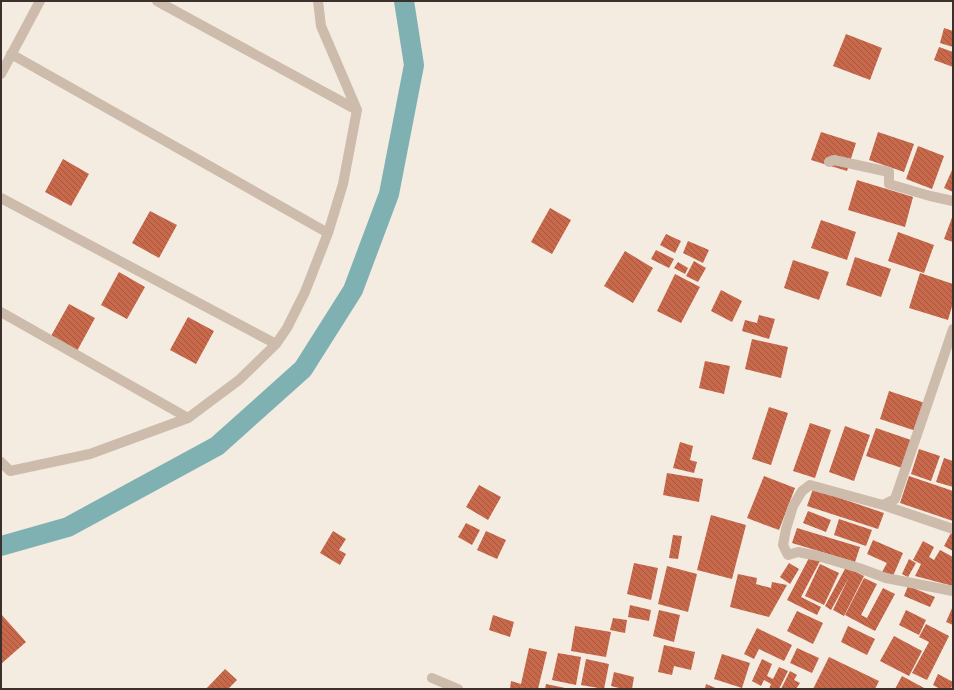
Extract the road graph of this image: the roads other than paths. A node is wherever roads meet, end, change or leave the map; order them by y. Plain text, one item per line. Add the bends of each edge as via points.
1 (40, 1) edge
2 (157, 1) edge
3 (318, 1) edge
4 (11, 54) junction
5 (1, 74) edge
6 (357, 110) junction
7 (829, 162) dead end
8 (1, 198) edge
9 (953, 201) edge
10 (328, 233) junction
11 (1, 312) edge
12 (953, 329) edge
13 (276, 344) junction
14 (188, 418) junction
15 (1, 462) edge
16 (883, 505) junction
17 (953, 529) edge
18 (953, 591) edge
19 (432, 678) dead end
20 (458, 689) edge

1 - 4 street
2 - 6 street
3 - 6 street via 321,26
4 - 5 street
4 - 10 street
6 - 10 street via 343,184
7 - 9 street via 834,160 889,172 889,184
8 - 13 street
10 - 13 street via 305,292
11 - 14 street
12 - 16 street via 894,499
13 - 14 street via 239,380
14 - 15 street via 90,454 10,471
16 - 17 street
16 - 18 street via 810,485 802,491 793,506 783,545 788,555 798,552 818,556 886,578
19 - 20 street

